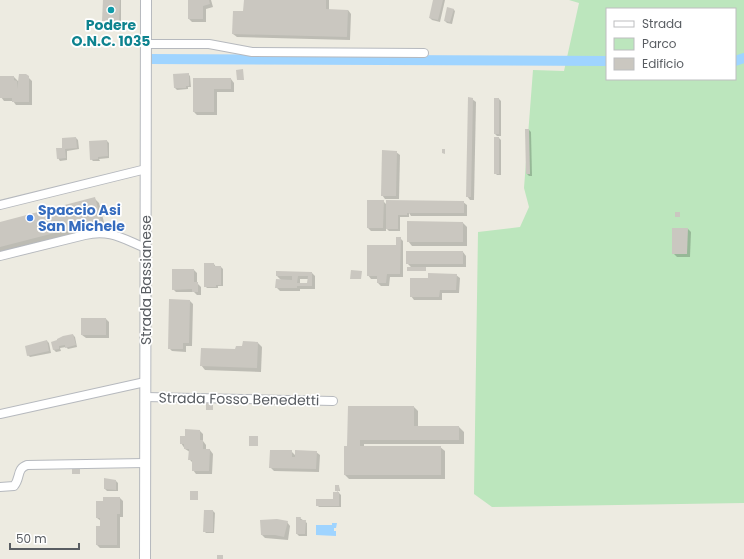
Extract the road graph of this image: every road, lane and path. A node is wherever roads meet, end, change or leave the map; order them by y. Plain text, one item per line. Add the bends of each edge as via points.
1 (146, 0) edge
2 (146, 44) junction
3 (424, 53) dead end
4 (146, 169) junction
5 (0, 205) edge
6 (146, 248) junction
7 (0, 256) edge
8 (146, 382) junction
9 (145, 397) junction
10 (333, 400) dead end
11 (0, 414) edge
12 (145, 463) junction
13 (0, 488) edge
14 (145, 559) edge

1 - 2 street, Strada Bassianese
2 - 3 street via 209,44 252,52
2 - 4 street, Strada Bassianese
4 - 5 street
4 - 6 street, Strada Bassianese
6 - 7 street via 110,233 98,232
6 - 8 street, Strada Bassianese
8 - 9 street, Strada Bassianese
8 - 11 street
9 - 10 street, Strada Fosso Benedetti
9 - 12 street, Strada Bassianese
12 - 13 street via 27,466 19,472 14,486
12 - 14 street, Strada Bassianese

